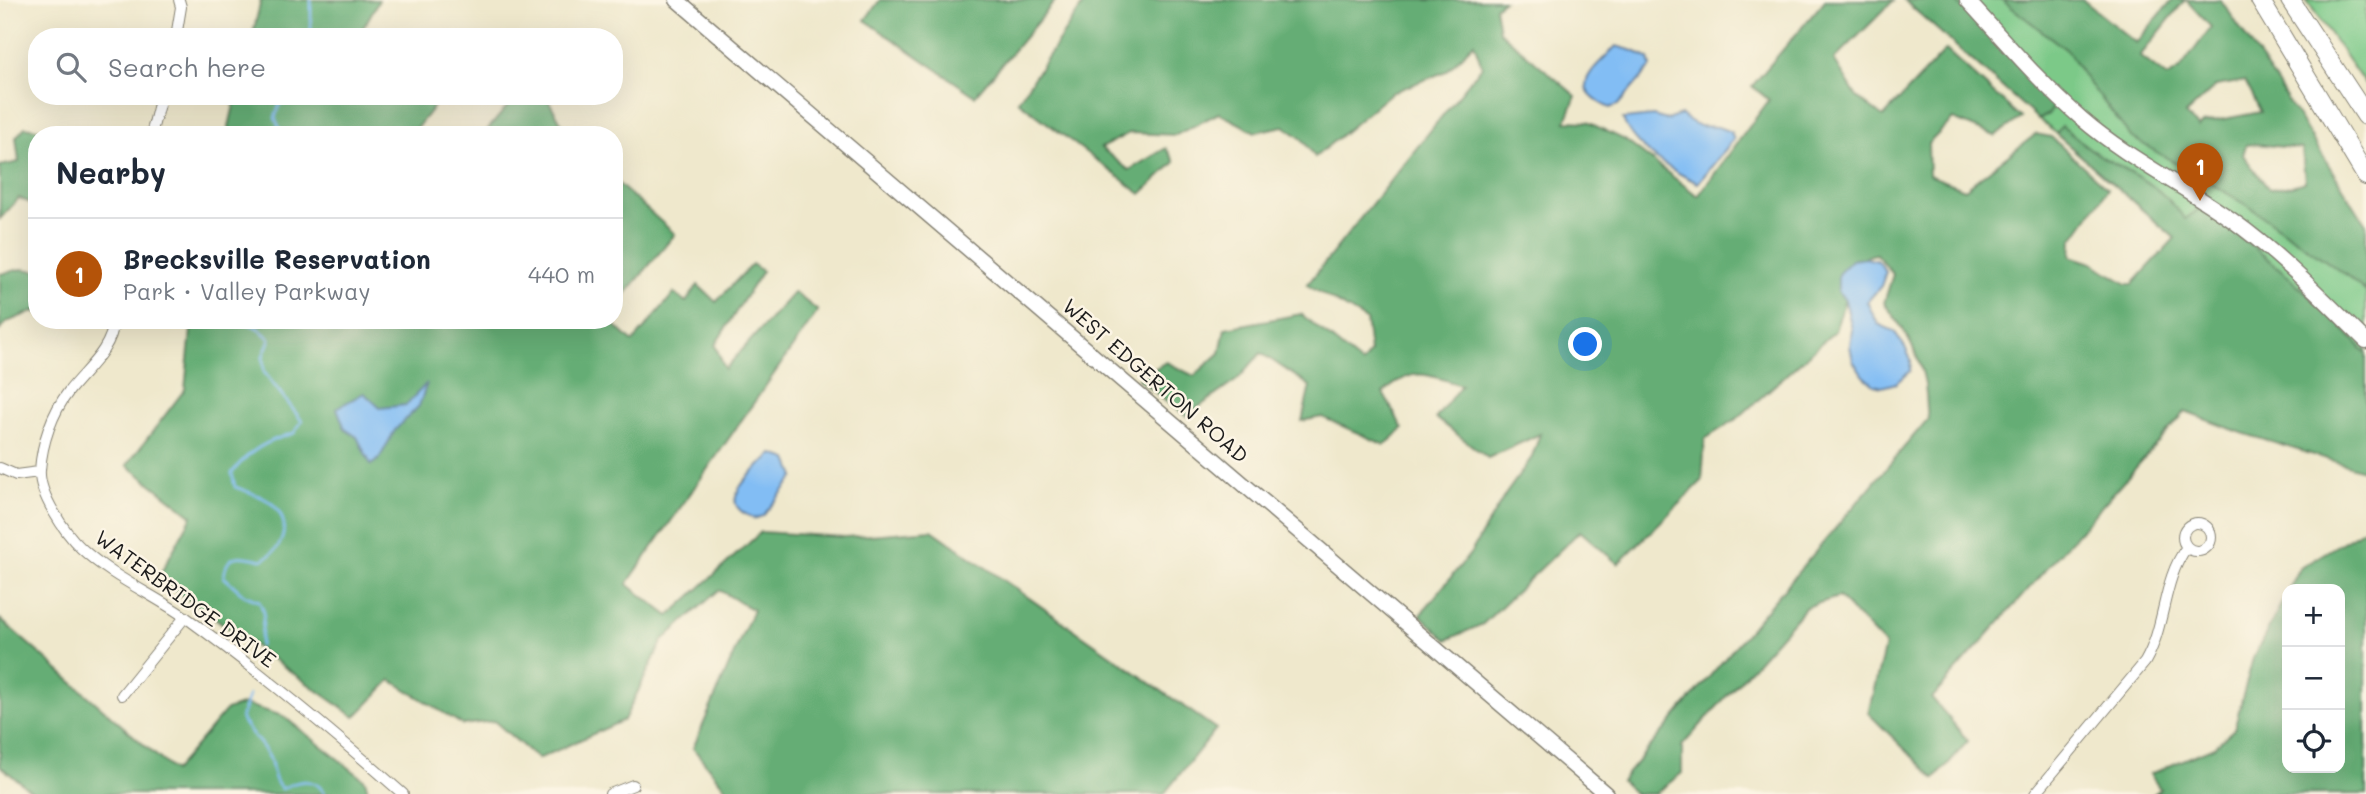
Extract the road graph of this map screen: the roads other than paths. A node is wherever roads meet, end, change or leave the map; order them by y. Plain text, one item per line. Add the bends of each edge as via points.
1 (179, 0) edge
2 (677, 0) edge
3 (1967, 0) edge
4 (2260, 0) edge
5 (2290, 0) edge
6 (177, 28) edge
7 (159, 105) edge
8 (2366, 116) edge
9 (153, 126) edge
10 (2366, 176) edge
11 (111, 329) edge
12 (2366, 341) edge
13 (0, 468) edge
14 (39, 472) junction
15 (2188, 547) dead end
16 (186, 617) junction
17 (122, 695) dead end
18 (633, 785) dead end
19 (403, 794) edge
20 (610, 794) edge
21 (1606, 794) edge
22 (2035, 794) edge

1 - 6 street
2 - 21 street, WEST EDGERTON ROAD
3 - 12 street via 2083,120 2257,239
4 - 10 highway
5 - 8 highway
7 - 9 street
11 - 14 street via 107,344 53,417
13 - 14 street via 16,474
14 - 16 street, WATERBRIDGE DRIVE via 48,501 80,548
15 - 22 street via 2175,567 2156,640 2145,662
16 - 17 street
16 - 19 street, WATERBRIDGE DRIVE
18 - 20 street

